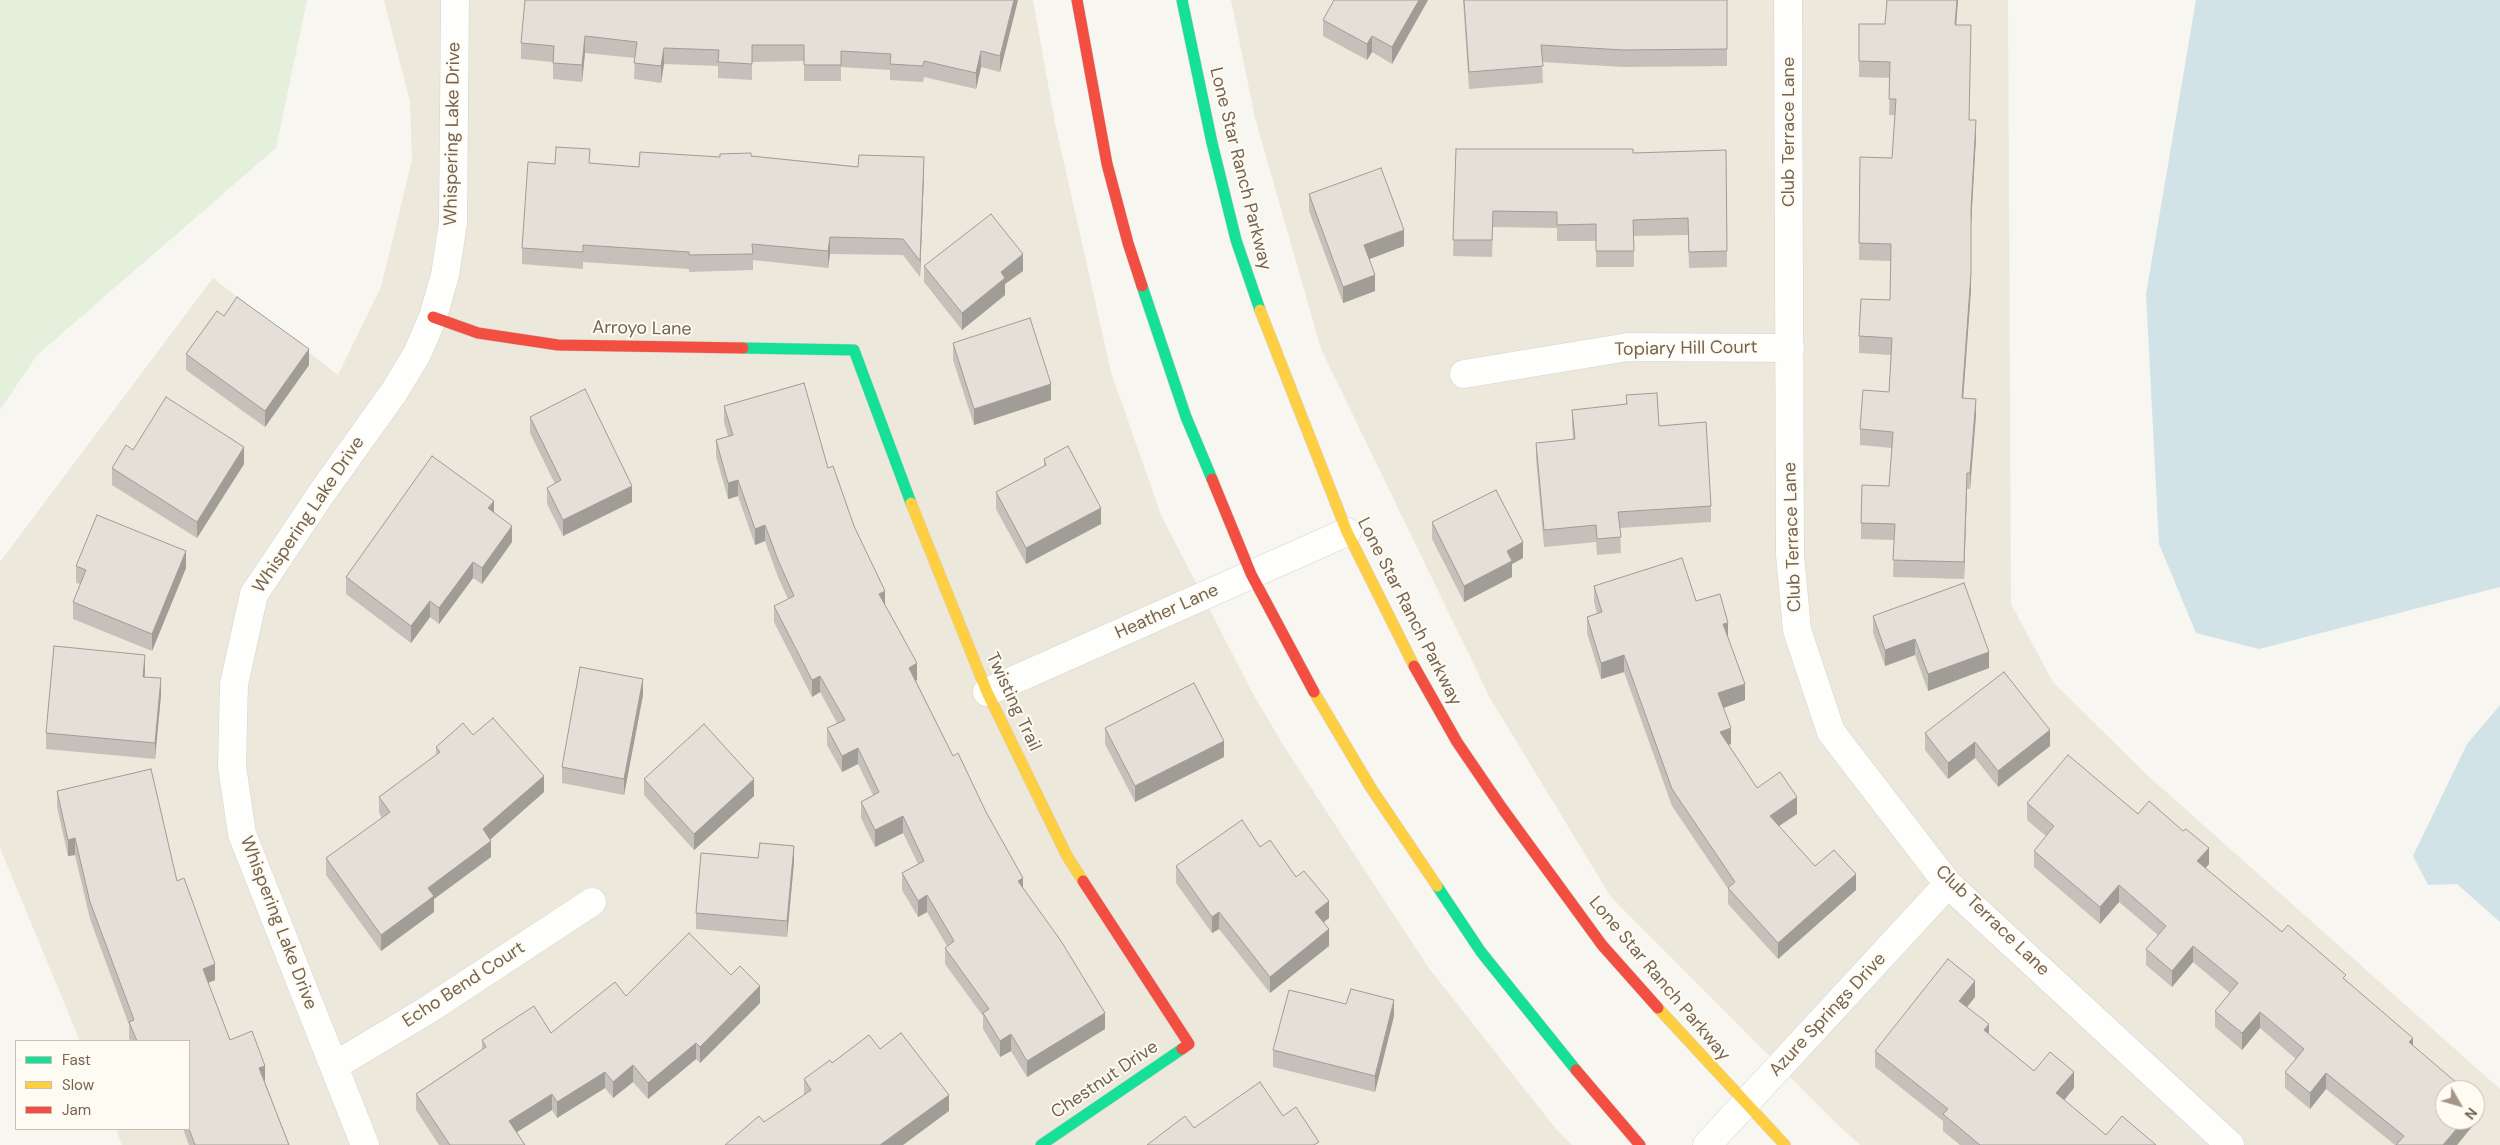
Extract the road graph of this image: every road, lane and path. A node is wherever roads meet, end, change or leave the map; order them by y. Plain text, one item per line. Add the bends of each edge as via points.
1 (456, 0) edge
2 (1077, 0) edge
3 (1182, 0) edge
4 (1788, 0) edge
5 (432, 317) junction
6 (1790, 348) junction
7 (854, 350) joint
8 (1464, 374) dead end
9 (1347, 532) junction
10 (1251, 574) junction
11 (987, 692) junction
12 (1948, 884) junction
13 (592, 902) dead end
14 (1190, 1044) joint
15 (334, 1066) junction
16 (1745, 1104) junction
17 (365, 1145) edge
18 (1041, 1145) edge
19 (1640, 1145) edge
20 (1706, 1145) edge
21 (1785, 1145) edge
22 (2230, 1145) edge

1 - 5 street, Whispering Lake Drive via 454,223 445,275
2 - 10 main road via 1107,164 1128,243 1186,417
3 - 9 main road, Lone Star Ranch Parkway via 1236,240 1267,330
4 - 6 street, Club Terrace Lane
5 - 7 main road, Arroyo Lane via 478,333 558,345
5 - 15 street, Whispering Lake Drive via 417,354 394,392 254,594 234,684 232,766 242,834
6 - 8 street, Topiary Hill Court via 1628,347
6 - 12 street, Club Terrace Lane via 1790,556 1797,630 1831,732
7 - 11 main road, Twisting Trail via 894,462
9 - 10 street, Heather Lane
9 - 16 main road, Lone Star Ranch Parkway via 1410,660 1457,742 1502,808 1602,945
10 - 11 street, Heather Lane
10 - 19 main road via 1312,689 1371,788 1481,952 1596,1096
11 - 14 main road, Twisting Trail via 1067,856
12 - 16 street, Azure Springs Drive
12 - 22 street, Club Terrace Lane
13 - 15 street, Echo Bend Court via 426,1011
14 - 18 main road, Chestnut Drive
15 - 17 street, Whispering Lake Drive
16 - 20 street, Azure Springs Drive
16 - 21 main road, Lone Star Ranch Parkway

